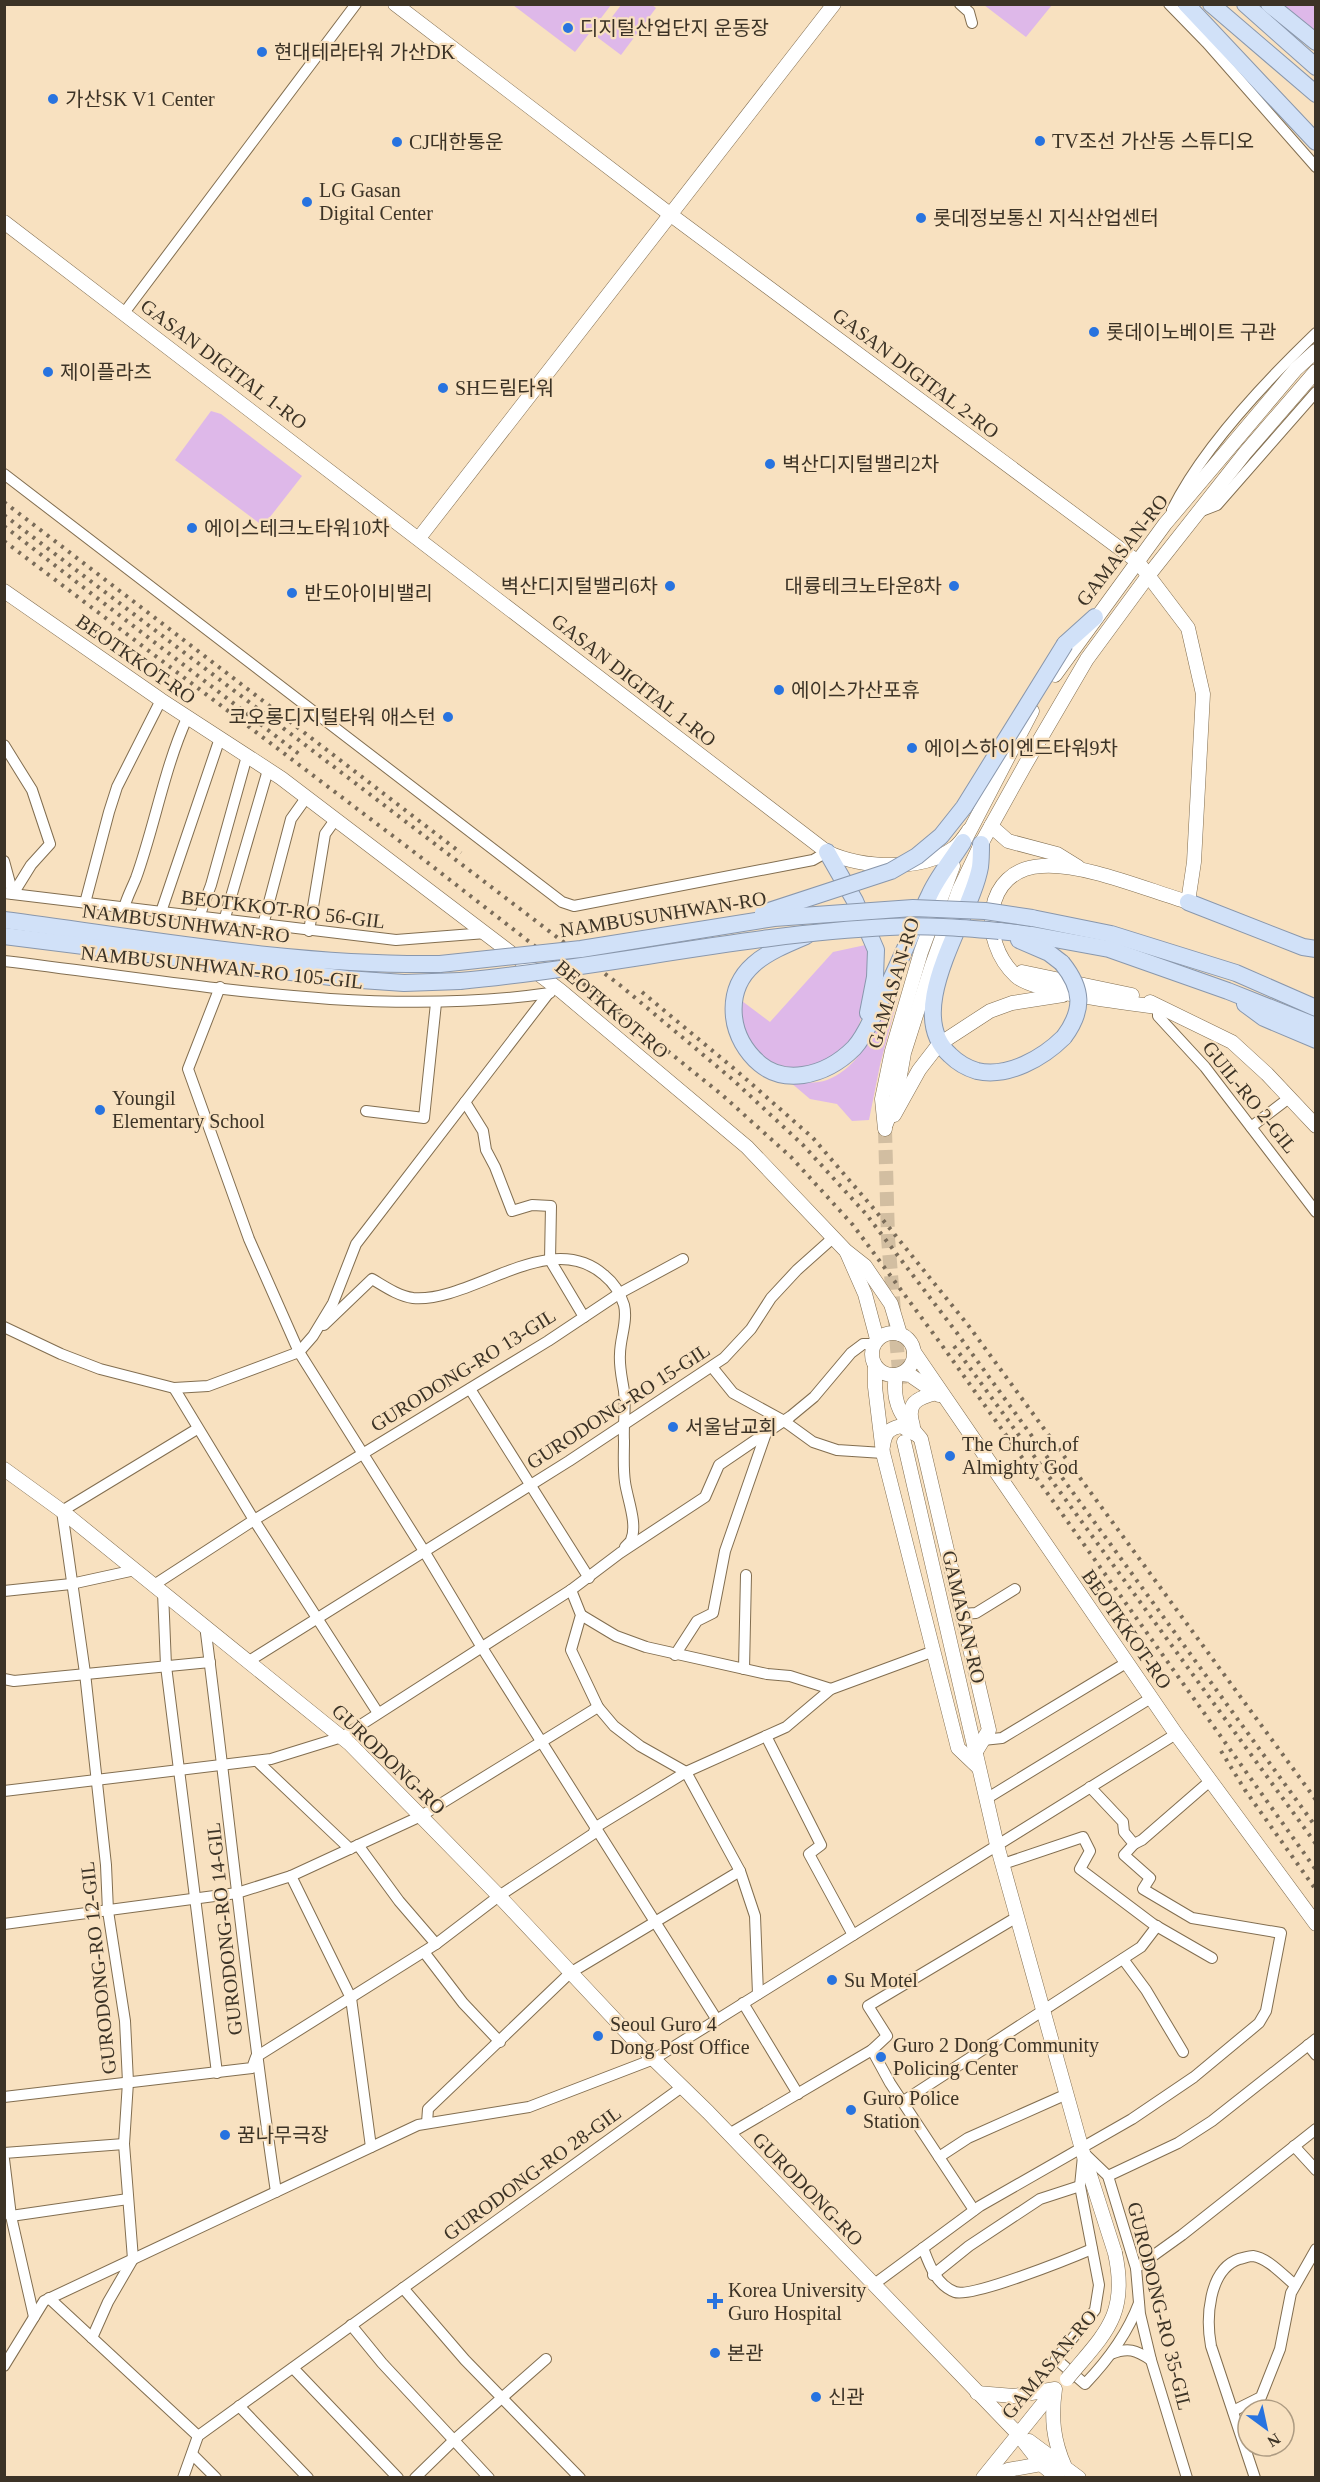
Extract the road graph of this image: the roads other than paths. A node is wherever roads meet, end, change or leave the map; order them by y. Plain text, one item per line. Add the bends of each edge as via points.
1 (356, 4) edge
2 (395, 4) edge
3 (834, 4) edge
4 (960, 4) edge
5 (1169, 4) edge
6 (1186, 4) edge
7 (1210, 4) edge
8 (1245, 4) edge
9 (1269, 4) edge
10 (972, 23) dead end
11 (1316, 42) edge
12 (1316, 67) edge
13 (1316, 94) edge
14 (1316, 142) edge
15 (1316, 167) edge
16 (671, 215) junction
17 (4, 222) edge
18 (124, 313) junction
19 (1316, 333) edge
20 (1316, 351) edge
21 (1316, 371) edge
22 (1316, 392) edge
23 (4, 474) edge
24 (1199, 512) junction
25 (1165, 524) junction
26 (419, 538) junction
27 (1138, 562) junction
28 (1148, 576) junction
29 (4, 591) edge
30 (1095, 617) junction
31 (161, 700) junction
32 (187, 718) junction
33 (220, 738) junction
34 (4, 745) edge
35 (247, 756) junction
36 (268, 770) junction
37 (306, 798) junction
38 (335, 820) junction
39 (991, 826) junction
40 (966, 836) junction
41 (981, 844) junction
42 (827, 852) junction
43 (4, 861) edge
44 (1085, 871) junction
45 (9, 894) edge
46 (1188, 902) junction
47 (85, 903) junction
48 (124, 908) junction
49 (161, 912) junction
50 (199, 917) junction
51 (4, 920) edge
52 (224, 921) junction
53 (731, 924) junction
54 (263, 925) junction
55 (309, 931) junction
56 (1028, 931) junction
57 (486, 933) junction
58 (812, 933) junction
59 (4, 936) edge
60 (1316, 949) edge
61 (4, 961) edge
62 (1011, 969) junction
63 (220, 987) junction
64 (1228, 991) junction
65 (554, 992) junction
66 (1069, 994) junction
67 (436, 1003) junction
68 (1158, 1006) junction
69 (1316, 1008) edge
70 (1316, 1026) edge
71 (863, 1037) junction
72 (1316, 1040) edge
73 (1289, 1098) junction
74 (465, 1102) junction
75 (366, 1111) dead end
76 (1316, 1126) edge
77 (1251, 1127) junction
78 (885, 1129) junction
79 (1316, 1212) edge
80 (834, 1237) junction
81 (846, 1251) junction
82 (683, 1259) dead end
83 (550, 1260) junction
84 (620, 1293) junction
85 (584, 1317) junction
86 (4, 1327) edge
87 (900, 1334) junction
88 (313, 1336) junction
89 (876, 1342) junction
90 (298, 1352) junction
91 (914, 1352) junction
92 (875, 1366) junction
93 (712, 1367) junction
94 (899, 1374) junction
95 (174, 1388) junction
96 (470, 1389) junction
97 (942, 1397) junction
98 (784, 1421) junction
99 (623, 1426) junction
100 (197, 1429) junction
101 (766, 1433) junction
102 (918, 1435) junction
103 (904, 1442) dead end
104 (883, 1451) junction
105 (362, 1454) junction
106 (4, 1469) edge
107 (531, 1485) junction
108 (62, 1511) junction
109 (254, 1520) junction
110 (424, 1551) junction
111 (620, 1553) junction
112 (135, 1570) junction
113 (746, 1575) dead end
114 (589, 1578) junction
115 (71, 1584) junction
116 (159, 1589) junction
117 (1015, 1589) dead end
118 (571, 1590) junction
119 (4, 1591) edge
120 (962, 1614) junction
121 (581, 1615) junction
122 (317, 1618) junction
123 (205, 1625) junction
124 (480, 1646) junction
125 (934, 1651) junction
126 (675, 1655) junction
127 (249, 1661) junction
128 (210, 1662) junction
129 (1126, 1663) junction
130 (166, 1666) junction
131 (744, 1669) junction
132 (85, 1673) junction
133 (4, 1679) edge
134 (831, 1689) junction
135 (1151, 1698) junction
136 (598, 1707) junction
137 (378, 1713) junction
138 (1176, 1734) junction
139 (766, 1736) junction
140 (342, 1737) junction
141 (983, 1740) junction
142 (541, 1742) junction
143 (975, 1753) junction
144 (257, 1761) junction
145 (223, 1765) junction
146 (978, 1767) junction
147 (181, 1770) junction
148 (686, 1772) junction
149 (97, 1780) junction
150 (1210, 1781) junction
151 (1090, 1787) junction
152 (4, 1791) edge
153 (986, 1799) junction
154 (421, 1816) junction
155 (596, 1827) junction
156 (1134, 1844) junction
157 (997, 1845) junction
158 (354, 1847) junction
159 (1003, 1864) junction
160 (740, 1871) junction
161 (291, 1876) junction
162 (237, 1893) junction
163 (499, 1896) junction
164 (197, 1899) junction
165 (108, 1911) junction
166 (1017, 1917) junction
167 (656, 1921) junction
168 (4, 1924) edge
169 (1316, 1924) edge
170 (1157, 1926) junction
171 (853, 1935) junction
172 (436, 1944) junction
173 (424, 1952) junction
174 (1212, 1958) dead end
175 (1123, 1959) junction
176 (570, 1973) junction
177 (758, 1994) junction
178 (351, 1998) junction
179 (743, 2003) junction
180 (1044, 2011) junction
181 (717, 2020) junction
182 (500, 2042) junction
183 (1312, 2042) edge
184 (872, 2050) junction
185 (1183, 2052) dead end
186 (1316, 2055) edge
187 (256, 2057) junction
188 (654, 2059) junction
189 (217, 2073) junction
190 (128, 2082) junction
191 (682, 2087) junction
192 (798, 2094) junction
193 (1067, 2094) junction
194 (4, 2097) edge
195 (902, 2102) junction
196 (427, 2123) junction
197 (1316, 2129) edge
198 (729, 2134) junction
199 (124, 2144) junction
200 (1294, 2146) junction
201 (371, 2147) junction
202 (1083, 2150) junction
203 (4, 2153) edge
204 (939, 2157) junction
205 (4, 2159) edge
206 (1316, 2170) edge
207 (1108, 2176) junction
208 (1080, 2186) junction
209 (276, 2192) junction
210 (128, 2199) junction
211 (974, 2210) junction
212 (8, 2214) edge
213 (922, 2248) junction
214 (1092, 2249) junction
215 (1316, 2249) edge
216 (133, 2259) junction
217 (1136, 2268) junction
218 (933, 2275) junction
219 (873, 2285) junction
220 (1295, 2285) junction
221 (403, 2288) junction
222 (49, 2298) junction
223 (1138, 2303) junction
224 (34, 2317) junction
225 (351, 2325) junction
226 (92, 2338) junction
227 (1110, 2354) junction
228 (546, 2359) dead end
229 (1151, 2361) junction
230 (4, 2366) edge
231 (293, 2368) junction
232 (1055, 2389) junction
233 (977, 2393) junction
234 (503, 2398) junction
235 (239, 2406) junction
236 (1233, 2411) junction
237 (1017, 2433) junction
238 (198, 2436) junction
239 (454, 2440) junction
240 (192, 2454) junction
241 (1041, 2464) junction
242 (1062, 2472) edge
243 (183, 2478) edge
244 (216, 2478) edge
245 (308, 2478) edge
246 (398, 2478) edge
247 (416, 2478) edge
248 (489, 2478) edge
249 (580, 2478) edge
250 (983, 2478) edge
251 (989, 2478) edge
252 (1080, 2478) edge
253 (1187, 2478) edge
254 (1255, 2478) edge

1 - 18 street
2 - 16 main road, GASAN DIGITAL 2-RO
3 - 16 main road
4 - 10 street via 969,12
5 - 15 street
6 - 14 main road
7 - 13 main road
8 - 12 main road
9 - 11 main road
16 - 26 main road
16 - 27 main road, GASAN DIGITAL 2-RO
17 - 18 main road, GASAN DIGITAL 1-RO
18 - 26 main road, GASAN DIGITAL 1-RO
19 - 25 street via 1273,375 1205,457
20 - 25 main road, GAMASAN-RO via 1296,369
21 - 24 main road, GAMASAN-RO
22 - 24 street via 1217,505
23 - 42 street via 552,896 574,906 813,860
24 - 28 main road, GAMASAN-RO
25 - 27 main road, GAMASAN-RO
26 - 42 main road, GASAN DIGITAL 1-RO
27 - 28 main road, GASAN DIGITAL 2-RO
27 - 30 main road, GAMASAN-RO
28 - 39 main road, GAMASAN-RO via 1087,659
28 - 46 main road, GAMASAN-RO via 1188,628 1203,694 1194,862
29 - 31 main road, BEOTKKOT-RO
30 - 40 main road, GAMASAN-RO via 1039,697
30 - 53 main road, bridge via 1065,644 969,800 941,836 891,871
31 - 32 main road, BEOTKKOT-RO
31 - 47 street via 117,786
32 - 33 main road, BEOTKKOT-RO
32 - 48 street
33 - 35 main road, BEOTKKOT-RO
33 - 49 street
34 - 45 street via 32,790 50,844
35 - 36 main road, BEOTKKOT-RO
35 - 50 street
36 - 37 main road, BEOTKKOT-RO
36 - 52 street
37 - 38 main road, BEOTKKOT-RO
37 - 54 street via 291,819
38 - 55 street via 325,834
38 - 57 main road, BEOTKKOT-RO
39 - 41 main road, GAMASAN-RO
39 - 44 main road via 1008,841 1058,854
40 - 42 main road via 954,848 918,865 844,860
40 - 71 main road via 930,893
40 - 78 main road, GAMASAN-RO via 940,896 892,1051 882,1099
41 - 56 main road, bridge via 980,867 932,1005 936,1036 945,1051 961,1064 989,1072 1011,1069 1033,1060 1064,1037 1074,1020 1079,1001 1076,983 1062,963
41 - 78 main road, GAMASAN-RO via 959,890 932,965
42 - 71 main road via 855,901 876,950
43 - 45 street
44 - 46 main road
44 - 62 main road via 1031,867 999,891 991,930 996,950
45 - 47 street, BEOTKKOT-RO 56-GIL
46 - 60 main road
47 - 48 street, BEOTKKOT-RO 56-GIL
48 - 49 street, BEOTKKOT-RO 56-GIL
49 - 50 street, BEOTKKOT-RO 56-GIL
50 - 52 street, BEOTKKOT-RO 56-GIL
51 - 53 main road, NAMBUSUNHWAN-RO, bridge via 378,965 440,964 581,950
52 - 54 street, BEOTKKOT-RO 56-GIL
53 - 56 main road, NAMBUSUNHWAN-RO, bridge via 912,908 985,911
54 - 55 street, BEOTKKOT-RO 56-GIL
55 - 57 street, BEOTKKOT-RO 56-GIL via 396,940
56 - 58 main road, NAMBUSUNHWAN-RO, bridge via 891,926
56 - 64 main road, NAMBUSUNHWAN-RO via 1108,949
56 - 69 main road, NAMBUSUNHWAN-RO via 1111,934 1225,969
57 - 65 main road, BEOTKKOT-RO
58 - 59 main road, NAMBUSUNHWAN-RO, bridge via 521,976 404,983
58 - 71 main road, bridge via 750,966 733,1006 738,1035 757,1062 794,1076 838,1062
61 - 63 street, NAMBUSUNHWAN-RO 105-GIL
62 - 66 main road via 1030,983
62 - 68 main road via 1117,991
63 - 67 street, NAMBUSUNHWAN-RO 105-GIL via 282,995
63 - 90 street, GURODONG-RO 13-GIL via 188,1069 249,1239
64 - 70 main road, NAMBUSUNHWAN-RO
64 - 72 main road via 1263,1018
65 - 67 street, NAMBUSUNHWAN-RO 105-GIL
65 - 74 street
65 - 80 main road, BEOTKKOT-RO via 747,1147
66 - 68 main road
66 - 78 main road via 1012,1003 980,1016 941,1043 919,1070
67 - 75 street via 424,1118
68 - 73 main road via 1232,1042
68 - 77 street, GUIL-RO 2-GIL via 1158,1016 1205,1067
73 - 76 main road
73 - 77 street
74 - 83 street via 483,1131 486,1150 512,1210 551,1206
74 - 88 street via 356,1244 333,1303
77 - 79 street, GUIL-RO 2-GIL
80 - 81 main road, BEOTKKOT-RO
80 - 93 street, GURODONG-RO 15-GIL via 797,1270 771,1298 751,1329
81 - 87 main road, BEOTKKOT-RO via 865,1266 891,1304
81 - 89 main road, BEOTKKOT-RO via 865,1294
82 - 84 street, GURODONG-RO 13-GIL
83 - 84 street via 581,1262 598,1269
83 - 85 street, GURODONG-RO 13-GIL
83 - 88 street via 427,1297 411,1298 372,1279
84 - 85 street, GURODONG-RO 13-GIL
84 - 99 street via 625,1308 620,1353
85 - 96 street, GURODONG-RO 13-GIL
86 - 95 street via 100,1370
87 - 89 main road via 888,1333
87 - 91 main road via 910,1341
88 - 90 street
89 - 92 main road via 872,1352
89 - 98 street via 864,1344 851,1353 814,1397
90 - 95 street via 208,1386
90 - 105 street, GURODONG-RO 13-GIL
91 - 94 main road via 913,1362
91 - 97 main road, BEOTKKOT-RO
92 - 94 main road via 885,1374
92 - 104 main road
93 - 98 street via 733,1393
93 - 99 street, GURODONG-RO 15-GIL
94 - 97 main road via 910,1375
94 - 102 main road via 893,1391 897,1404
95 - 100 street
96 - 105 street, GURODONG-RO 13-GIL
96 - 107 street
97 - 102 main road via 918,1400 910,1407
97 - 129 main road, BEOTKKOT-RO
98 - 101 street
98 - 104 street via 813,1442 829,1447 861,1453
99 - 107 street, GURODONG-RO 15-GIL
99 - 111 street via 624,1479 632,1523 631,1541
100 - 108 street
100 - 109 street
101 - 111 street via 719,1465 705,1497
101 - 126 street via 725,1551 713,1613 697,1621
102 - 104 main road via 901,1426 891,1428 885,1434
102 - 120 main road
103 - 143 main road, GAMASAN-RO
104 - 125 main road
105 - 109 street, GURODONG-RO 13-GIL
105 - 110 street
106 - 108 main road, GURODONG-RO
107 - 110 street, GURODONG-RO 15-GIL
107 - 114 street
108 - 112 main road, GURODONG-RO
108 - 115 street, GURODONG-RO 12-GIL
109 - 116 street, GURODONG-RO 13-GIL
109 - 122 street
110 - 122 street, GURODONG-RO 15-GIL
110 - 124 street
111 - 114 street
112 - 115 street
112 - 116 main road, GURODONG-RO
113 - 131 street
114 - 118 street
115 - 119 street
115 - 132 street, GURODONG-RO 12-GIL
116 - 123 main road, GURODONG-RO
116 - 130 street
117 - 120 street, GAMASAN-RO via 976,1612
118 - 121 street
118 - 124 street
120 - 141 main road via 989,1730
121 - 126 street via 616,1636
121 - 136 street via 571,1650
122 - 127 street, GURODONG-RO 15-GIL
122 - 137 street
123 - 127 main road, GURODONG-RO
123 - 128 street, GURODONG-RO 14-GIL
124 - 137 street
124 - 142 street
125 - 134 street
125 - 146 main road via 958,1748
126 - 131 street
127 - 140 main road, GURODONG-RO
128 - 130 street
128 - 145 street, GURODONG-RO 14-GIL
129 - 135 main road, BEOTKKOT-RO
129 - 141 street via 1002,1738
130 - 132 street
130 - 147 street
131 - 134 street via 790,1676
132 - 133 street
132 - 149 street, GURODONG-RO 12-GIL
134 - 139 street via 786,1727
135 - 138 main road, BEOTKKOT-RO
135 - 153 street
136 - 142 street
136 - 148 street via 614,1726 640,1746
137 - 140 street
138 - 150 main road, BEOTKKOT-RO
138 - 151 street
139 - 148 street
139 - 171 street via 821,1845 809,1854
140 - 144 street
140 - 154 main road, GURODONG-RO
141 - 143 main road
142 - 154 street
142 - 155 street
143 - 146 main road, GAMASAN-RO
144 - 145 street
144 - 158 street
145 - 147 street
145 - 162 street, GURODONG-RO 14-GIL
146 - 153 main road, GAMASAN-RO
147 - 149 street
147 - 164 street
148 - 155 street
148 - 160 street
149 - 152 street
149 - 165 street, GURODONG-RO 12-GIL
150 - 156 street
150 - 169 main road, BEOTKKOT-RO
151 - 156 street via 1123,1822 1124,1833
151 - 157 street
153 - 157 main road, GAMASAN-RO
154 - 158 street
154 - 163 main road, GURODONG-RO
155 - 163 street via 593,1834
155 - 167 street
156 - 202 street via 1125,1855 1150,1878 1143,1889 1192,1917 1281,1933 1266,2011 1259,2023 1194,2077
157 - 159 main road, GAMASAN-RO
157 - 171 street
158 - 161 street
158 - 172 street
159 - 166 main road, GAMASAN-RO
159 - 170 street via 1083,1837 1090,1851 1080,1869
160 - 167 street
160 - 177 street via 755,1916
161 - 162 street
161 - 178 street
162 - 164 street
162 - 187 street, GURODONG-RO 14-GIL
163 - 172 street
163 - 176 main road, GURODONG-RO
164 - 165 street
164 - 189 street
165 - 168 street
165 - 190 street, GURODONG-RO 12-GIL via 125,2021
166 - 180 main road, GAMASAN-RO
166 - 184 street via 868,2006 887,2036
167 - 176 street
167 - 181 street
170 - 174 street
170 - 175 street via 1141,1947
171 - 177 street
172 - 173 street
173 - 178 street
173 - 182 street via 463,2003
175 - 180 street
175 - 185 street
176 - 182 street
176 - 188 main road, GURODONG-RO
177 - 179 street
178 - 187 street
178 - 201 street
179 - 181 street
179 - 192 street
180 - 193 main road, GAMASAN-RO
180 - 195 street
181 - 188 street
182 - 196 street via 428,2109
183 - 186 street
183 - 207 street via 1187,2138
184 - 192 street
184 - 195 street
187 - 189 street via 252,2068
187 - 209 street, GURODONG-RO 14-GIL
188 - 191 main road, GURODONG-RO
188 - 196 street via 529,2107
189 - 190 street
190 - 194 street
190 - 199 street, GURODONG-RO 12-GIL
191 - 198 main road, GURODONG-RO
191 - 221 street, GURODONG-RO 28-GIL
192 - 198 street
193 - 202 main road, GAMASAN-RO
193 - 204 street via 968,2138
195 - 204 street
196 - 201 street
197 - 200 street
198 - 219 main road, GURODONG-RO
199 - 203 street
199 - 210 street, GURODONG-RO 12-GIL
200 - 206 street
200 - 217 street
201 - 209 street
202 - 207 street
202 - 208 street
202 - 211 street
202 - 232 main road, GAMASAN-RO, bridge via 1121,2283 1115,2315 1107,2330
204 - 211 street
205 - 212 street
207 - 217 street, GURODONG-RO 35-GIL
208 - 214 street
208 - 218 street via 1040,2199
209 - 216 street
210 - 212 street
210 - 216 street, GURODONG-RO 12-GIL
211 - 213 street
212 - 224 street
213 - 218 street
213 - 219 street
214 - 218 street via 1028,2275 966,2292 955,2292
214 - 227 street via 1099,2285 1095,2310 1056,2359 1085,2384
215 - 220 street
216 - 222 street
216 - 226 street
217 - 223 street, GURODONG-RO 35-GIL
219 - 233 main road, GURODONG-RO
220 - 236 street via 1280,2349 1261,2397
220 - 236 street via 1262,2259 1251,2256 1223,2269 1210,2304 1208,2330
221 - 225 street, GURODONG-RO 28-GIL
221 - 234 street
222 - 224 street
222 - 226 street
223 - 227 street via 1132,2321
223 - 229 street, GURODONG-RO 35-GIL
224 - 230 street
225 - 231 street, GURODONG-RO 28-GIL
225 - 239 street
226 - 238 street
227 - 229 street via 1124,2349 1136,2351
228 - 234 street
229 - 253 street, GURODONG-RO 35-GIL
231 - 235 street, GURODONG-RO 28-GIL
231 - 246 street
232 - 233 main road via 1014,2396
232 - 237 main road, GAMASAN-RO
232 - 242 main road via 1053,2433
233 - 237 main road, GURODONG-RO
234 - 239 street
234 - 249 street
235 - 238 street, GURODONG-RO 28-GIL
235 - 245 street
236 - 254 street
237 - 241 main road, GURODONG-RO
237 - 242 main road, GURODONG-RO
237 - 250 main road, GAMASAN-RO
238 - 240 street
239 - 247 street
239 - 248 street
240 - 243 street
240 - 244 street
241 - 242 main road, GURODONG-RO
241 - 251 main road
242 - 252 main road, GURODONG-RO

